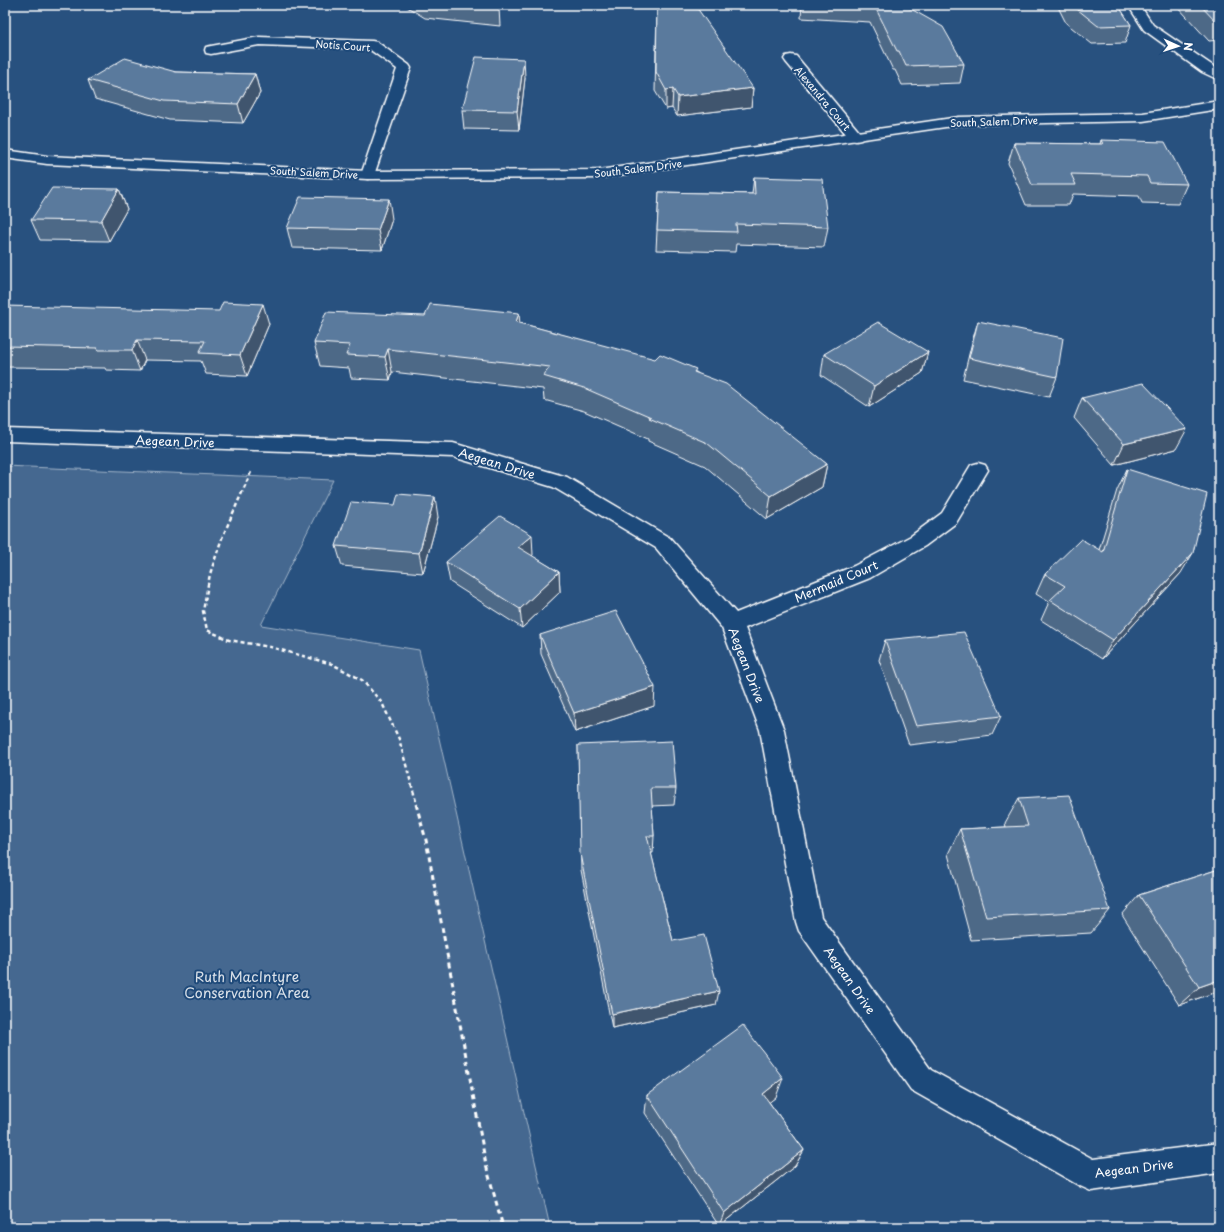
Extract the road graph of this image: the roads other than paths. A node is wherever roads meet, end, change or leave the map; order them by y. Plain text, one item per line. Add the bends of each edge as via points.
1 (1134, 5) edge
2 (211, 50) dead end
3 (791, 59) dead end
4 (1219, 76) edge
5 (1219, 105) edge
6 (856, 137) junction
7 (5, 154) edge
8 (368, 175) junction
9 (5, 435) edge
10 (978, 470) dead end
11 (732, 624) junction
12 (1219, 1158) edge

1 - 4 street via 1148,27
2 - 8 street, Notis Court via 259,41 372,45 404,68
3 - 6 street, Alexandra Court
5 - 6 street, South Salem Drive via 1143,117 959,121
6 - 8 street, South Salem Drive via 599,174
7 - 8 street, South Salem Drive via 47,160
9 - 11 street, Aegean Drive via 453,450 560,482 663,543
10 - 11 street, Mermaid Court via 949,518 918,541 862,572
11 - 12 street, Aegean Drive via 772,730 809,922 921,1080 1091,1175

